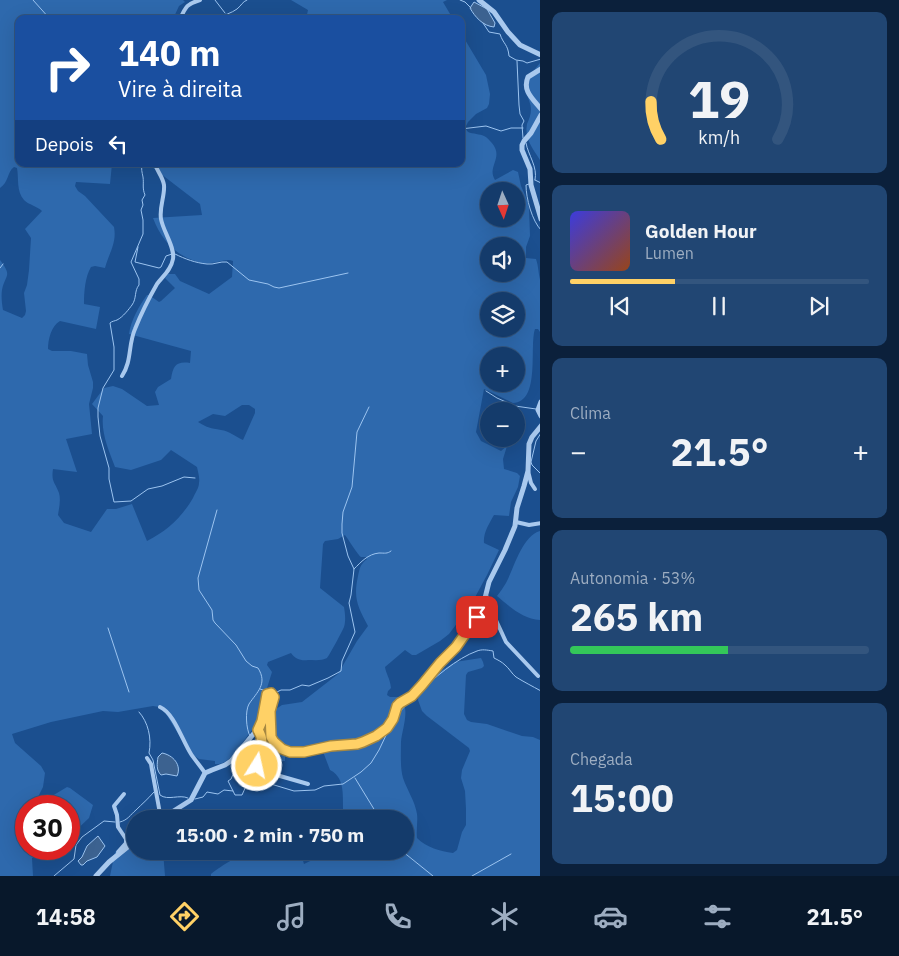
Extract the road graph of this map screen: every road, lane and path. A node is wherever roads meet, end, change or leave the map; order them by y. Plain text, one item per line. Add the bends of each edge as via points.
1 (200, 0) edge
2 (479, 0) edge
3 (181, 15) edge
4 (540, 55) edge
5 (540, 69) edge
6 (540, 109) edge
7 (540, 115) edge
8 (156, 167) edge
9 (540, 219) edge
10 (122, 376) dead end
11 (540, 402) edge
12 (540, 416) edge
13 (540, 426) edge
14 (528, 471) junction
15 (535, 489) dead end
16 (516, 522) junction
17 (540, 523) edge
18 (486, 595) junction
19 (538, 676) dead end
20 (160, 707) dead end
21 (258, 730) junction
22 (147, 758) dead end
23 (205, 773) junction
24 (308, 784) dead end
25 (124, 794) dead end
26 (159, 810) edge
27 (175, 810) edge
28 (126, 848) edge
29 (116, 856) junction
30 (96, 876) edge

1 - 3 street via 188,4
2 - 4 street via 494,12 520,45
5 - 6 street via 528,77 526,84 528,94
7 - 9 street via 522,145
8 - 10 street via 164,185 161,220 174,256 138,322
11 - 12 street
13 - 14 street via 529,444
14 - 15 street
14 - 16 street via 516,508
16 - 17 street
16 - 18 street
18 - 19 street via 506,642
18 - 21 street via 475,620 456,647 412,696 397,706 390,724 376,736 357,744 304,752 286,751 271,737 270,711 274,697 271,693 266,696
20 - 23 street via 172,718
21 - 23 street via 228,764
21 - 24 street via 262,737 256,761 258,767
22 - 26 street via 151,764
23 - 27 street via 190,800
25 - 29 street via 114,809 118,827 127,841
28 - 29 street
29 - 30 street

